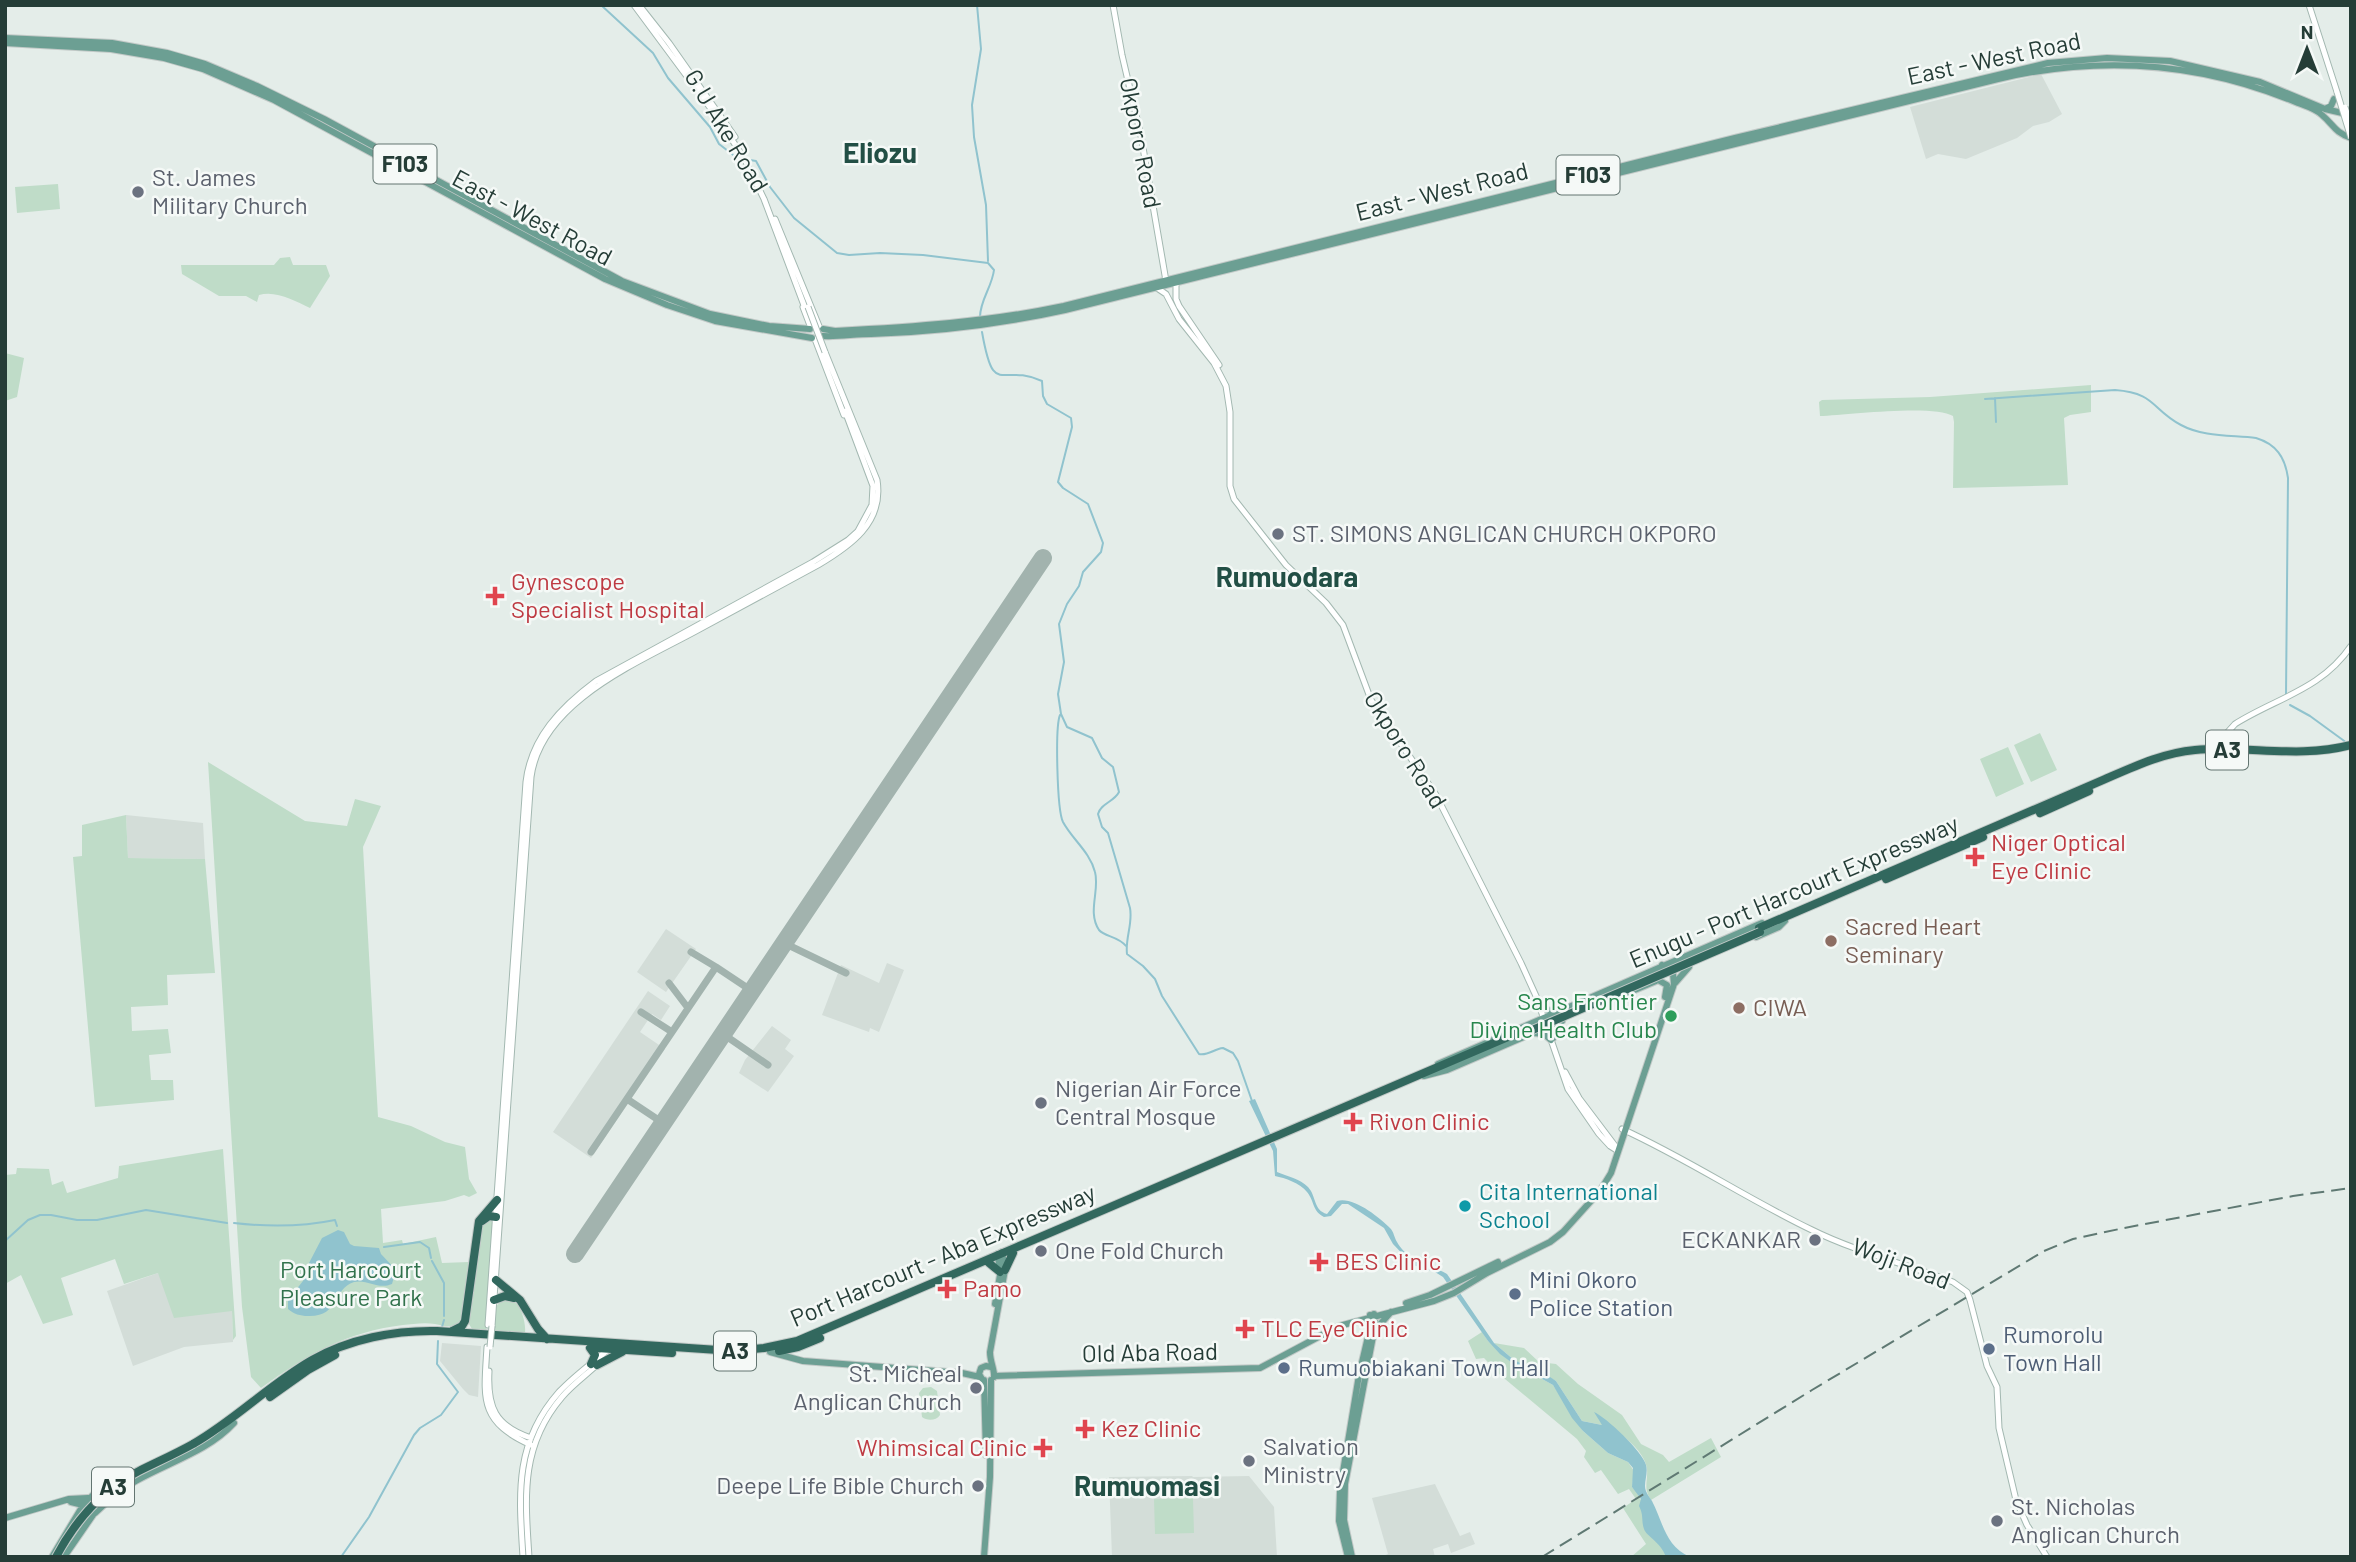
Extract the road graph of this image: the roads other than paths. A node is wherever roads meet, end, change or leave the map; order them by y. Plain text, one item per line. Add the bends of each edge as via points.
1 (634, 5) edge
2 (639, 5) edge
3 (1113, 5) edge
4 (2310, 5) edge
5 (5, 40) edge
6 (63, 42) junction
7 (2267, 88) junction
8 (2338, 91) junction
9 (2334, 99) dead end
10 (2325, 109) junction
11 (2336, 113) junction
12 (2351, 115) edge
13 (2351, 124) edge
14 (2330, 126) junction
15 (2351, 138) edge
16 (1630, 168) junction
17 (773, 218) junction
18 (1166, 281) junction
19 (1176, 283) junction
20 (1157, 288) junction
21 (1173, 298) junction
22 (811, 329) junction
23 (819, 334) junction
24 (832, 335) junction
25 (825, 350) junction
26 (853, 428) junction
27 (2351, 646) edge
28 (2351, 652) edge
29 (1357, 656) junction
30 (2351, 747) edge
31 (2221, 752) junction
32 (1797, 912) junction
33 (1785, 921) junction
34 (1760, 930) junction
35 (1662, 965) junction
36 (1689, 967) junction
37 (1673, 974) junction
38 (1633, 978) junction
39 (1658, 980) junction
40 (1674, 985) junction
41 (1645, 986) junction
42 (1542, 1004) junction
43 (1563, 1009) junction
44 (1545, 1016) junction
45 (1562, 1021) junction
46 (1548, 1027) junction
47 (1534, 1033) junction
48 (1552, 1040) junction
49 (1423, 1074) junction
50 (1624, 1130) junction
51 (1267, 1142) junction
52 (1617, 1149) junction
53 (497, 1200) junction
54 (496, 1217) junction
55 (1013, 1253) junction
56 (1000, 1255) junction
57 (989, 1264) junction
58 (1003, 1271) junction
59 (496, 1280) junction
60 (1461, 1284) junction
61 (494, 1300) junction
62 (1392, 1311) junction
63 (1370, 1316) junction
64 (490, 1326) junction
65 (1372, 1330) junction
66 (448, 1332) junction
67 (481, 1335) junction
68 (519, 1337) junction
69 (547, 1339) junction
70 (798, 1344) junction
71 (590, 1348) junction
72 (611, 1350) junction
73 (624, 1351) junction
74 (770, 1352) junction
75 (594, 1365) junction
76 (987, 1373) junction
77 (230, 1423) junction
78 (532, 1442) junction
79 (103, 1490) junction
80 (88, 1498) junction
81 (107, 1501) junction
82 (68, 1503) junction
83 (82, 1506) junction
84 (93, 1515) junction
85 (5, 1520) edge
86 (73, 1522) junction
87 (58, 1557) edge
88 (526, 1557) edge
89 (982, 1557) edge
90 (1350, 1557) edge
91 (2047, 1557) edge

1 - 17 main road via 740,151
2 - 17 main road, G.U Ake Road via 732,132
3 - 18 main road, Okporo Road via 1142,136
4 - 8 main road
5 - 6 main road, East - West Road / F103
6 - 22 main road, East - West Road / F103 via 148,49 221,70 324,119 622,281 710,314
6 - 23 main road, East - West Road / F103 via 147,55 218,75 274,100 605,279 667,305 715,321
7 - 10 main road, East - West Road / F103
7 - 14 main road, East - West Road / F103 via 2315,111
7 - 16 main road, East - West Road / F103 via 2224,72 2168,61 2107,58 2048,63
8 - 13 main road, bridge
8 - 15 main road, bridge
9 - 10 main road
10 - 11 main road, East - West Road / F103
11 - 12 main road, East - West Road
11 - 14 main road
14 - 15 main road, East - West Road
16 - 18 main road, East - West Road / F103
16 - 19 main road, East - West Road / F103
17 - 22 main road via 777,241
17 - 23 main road
17 - 25 main road, bridge
18 - 23 main road, East - West Road / F103 via 987,320
19 - 20 main road, East - West Road / F103
19 - 21 main road, Okporo Road
20 - 21 main road, Okporo Road
20 - 24 main road, East - West Road / F103 via 1014,321
21 - 29 main road, Okporo Road via 1218,363 1230,391 1238,499 1280,555 1334,608 1349,629
22 - 23 main road
23 - 24 main road, East - West Road / F103
23 - 25 main road
23 - 26 main road via 840,405
24 - 25 main road
25 - 26 main road
26 - 53 main road via 873,493 870,512 858,531 813,562 596,681 561,711 535,746 526,782
26 - 59 main road via 878,487 873,515 860,535 818,565 597,686 563,716 535,756
27 - 31 main road via 2311,684 2235,724 2226,734
28 - 31 main road via 2303,693 2237,726
29 - 42 main road, Okporo Road via 1373,699 1439,796
29 - 44 main road, Okporo Road via 1371,701 1443,809
30 - 31 highway, Enugu - Port Harcourt Expressway / A3 via 2307,753
31 - 32 highway, Enugu - Port Harcourt Expressway / A3 via 2179,753 2138,765
31 - 33 highway, Enugu - Port Harcourt Expressway / A3 via 2143,768
32 - 34 highway, Enugu - Port Harcourt Expressway / A3
32 - 35 main road
33 - 34 highway, Enugu - Port Harcourt Expressway / A3
33 - 36 main road
34 - 49 highway, Enugu - Port Harcourt Expressway / A3, bridge
35 - 37 main road
35 - 38 main road
36 - 37 main road
36 - 40 main road
37 - 39 main road
37 - 40 main road, Old Aba Road
38 - 41 main road via 1634,987
38 - 43 main road
39 - 41 main road
39 - 50 main road, Old Aba Road via 1666,984 1667,991
40 - 50 main road, Old Aba Road
41 - 45 main road
42 - 43 main road via 1549,1011
42 - 44 main road, Okporo Road
43 - 44 main road
44 - 46 main road, Okporo Road
44 - 49 main road via 1444,1060
45 - 46 main road
45 - 48 main road via 1553,1027
46 - 47 main road
46 - 48 main road, Okporo Road
47 - 48 main road
47 - 49 main road via 1447,1070
48 - 52 main road, Okporo Road via 1568,1089 1599,1134
49 - 51 highway, Enugu - Port Harcourt Expressway / A3
50 - 52 main road, Old Aba Road
50 - 91 main road, Woji Road via 1814,1232 1955,1283 1967,1292 1987,1369 1997,1387 1999,1428 2017,1500 2026,1525
51 - 55 highway, Port Harcourt - Aba Expressway / A3
51 - 56 highway, Port Harcourt - Aba Expressway / A3
52 - 60 main road, Old Aba Road via 1601,1183 1554,1235
53 - 54 main road
53 - 66 highway via 479,1221 464,1324
54 - 64 main road
54 - 67 highway via 482,1222 468,1317 469,1327
55 - 56 highway, Port Harcourt - Aba Expressway / A3
55 - 58 highway
56 - 57 highway, Port Harcourt - Aba Expressway / A3
56 - 58 main road
56 - 70 highway, Port Harcourt - Aba Expressway / A3
57 - 58 highway
57 - 70 highway, Port Harcourt - Aba Expressway / A3
58 - 76 main road
59 - 61 main road
59 - 69 highway via 520,1300
60 - 62 main road, Old Aba Road via 1454,1293 1434,1301
60 - 63 main road, Old Aba Road
61 - 64 main road
61 - 68 highway via 511,1296 522,1306 529,1330
62 - 63 main road, Old Aba Road
62 - 65 main road
63 - 65 main road
63 - 65 main road
63 - 76 main road, Old Aba Road via 1334,1328 1255,1369
64 - 78 main road, bridge via 492,1409 507,1427
65 - 90 main road via 1359,1375 1340,1490 1339,1521
66 - 67 highway, Port Harcourt - Aba Expressway / A3
66 - 77 highway, Port Harcourt - Aba Expressway / A3 via 390,1334 321,1355
67 - 68 highway, Port Harcourt - Aba Expressway / A3
68 - 69 highway, Port Harcourt - Aba Expressway / A3
69 - 70 highway, Port Harcourt - Aba Expressway / A3 via 733,1351
70 - 74 highway, Port Harcourt - Aba Expressway / A3
70 - 76 main road, Old Aba Road via 804,1358
71 - 72 highway, Port Harcourt - Aba Expressway / A3
71 - 75 highway
71 - 77 highway, Port Harcourt - Aba Expressway / A3 via 437,1336 389,1339 323,1361
72 - 73 highway, Port Harcourt - Aba Expressway / A3
72 - 75 main road
73 - 74 highway, Port Harcourt - Aba Expressway / A3
73 - 75 highway
74 - 76 main road, Old Aba Road via 803,1361
75 - 78 main road via 563,1396
76 - 89 main road
77 - 79 main road via 139,1467
77 - 81 main road via 228,1430 200,1448 145,1475
77 - 87 highway, Port Harcourt - Aba Expressway / A3, bridge via 112,1493 82,1522
78 - 88 main road via 527,1470
79 - 80 main road
79 - 81 main road
80 - 83 main road
80 - 85 main road
81 - 84 main road
82 - 83 main road
82 - 85 main road
82 - 86 main road via 76,1509
83 - 84 main road via 86,1514
83 - 86 main road
84 - 87 main road
86 - 87 main road

